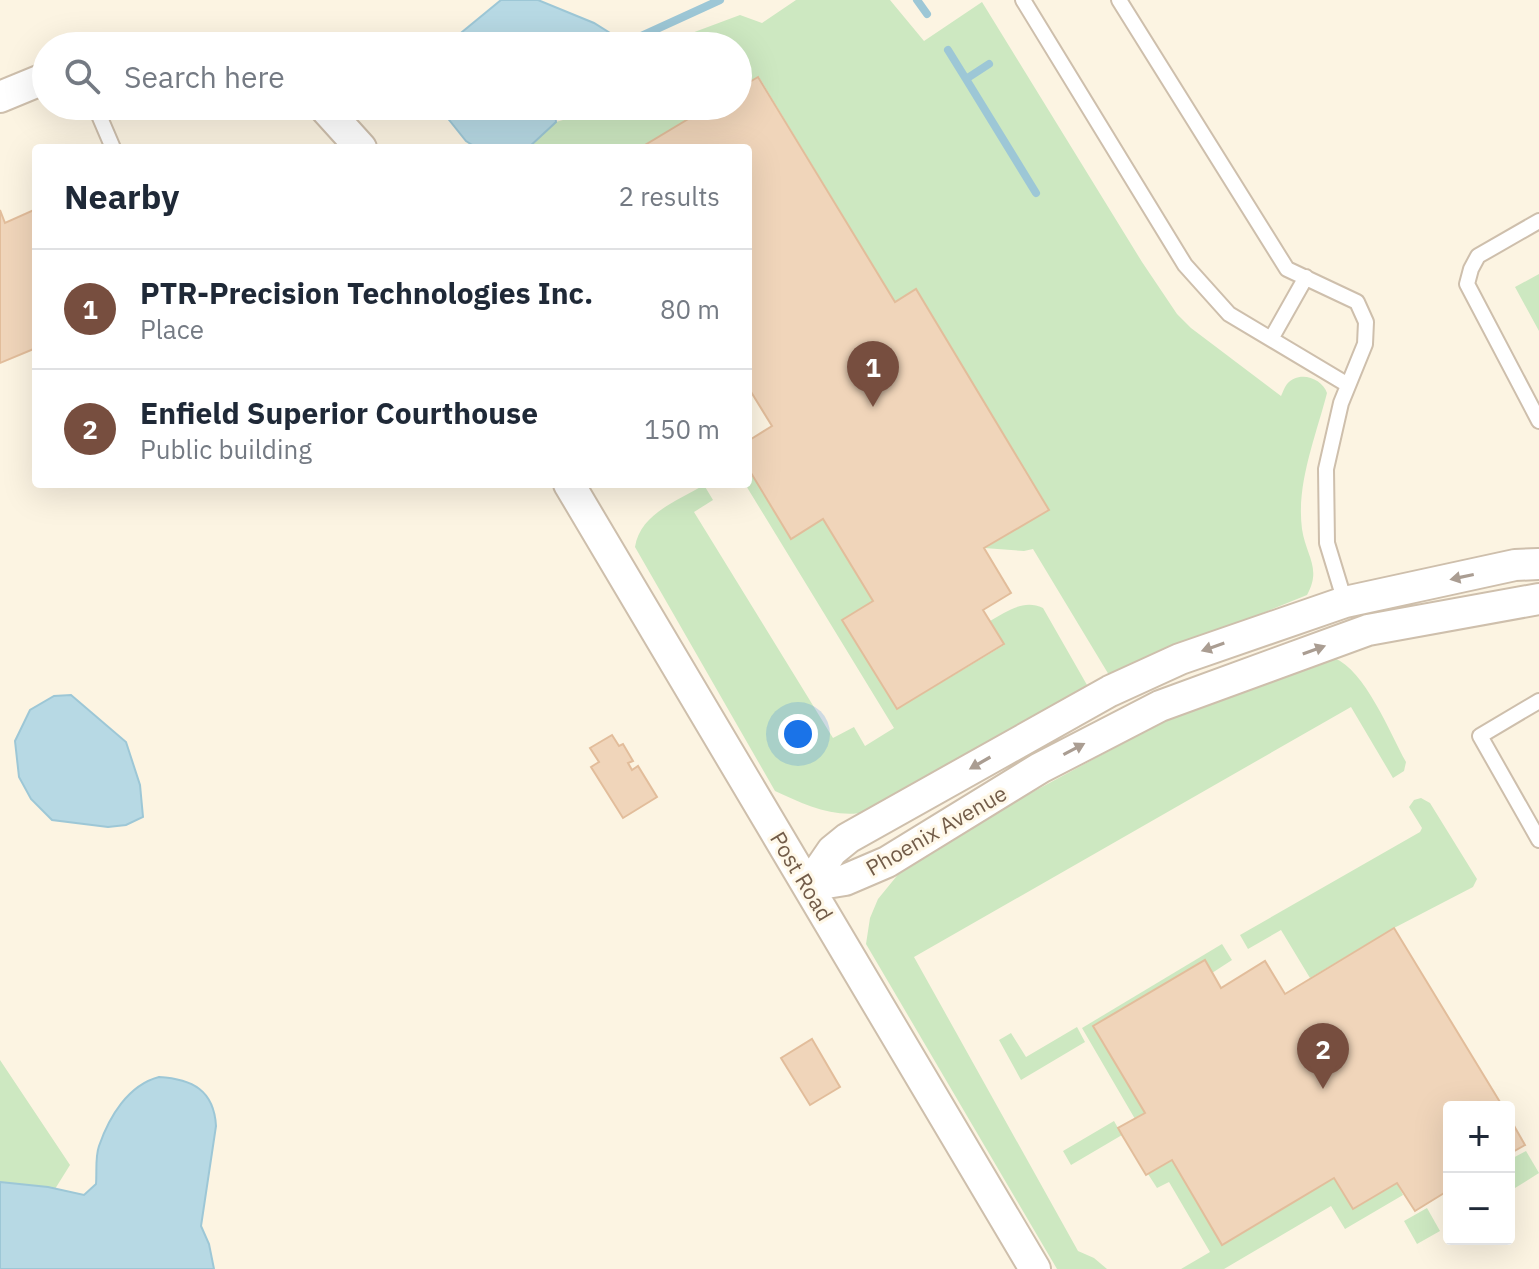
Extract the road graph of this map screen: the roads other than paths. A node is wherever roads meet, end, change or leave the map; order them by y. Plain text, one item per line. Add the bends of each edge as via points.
1 (1023, 0) edge
2 (1119, 0) edge
3 (32, 84) edge
4 (0, 97) edge
5 (101, 120) edge
6 (336, 120) edge
7 (111, 144) edge
8 (357, 144) edge
9 (1539, 221) edge
10 (1306, 277) junction
11 (1271, 339) junction
12 (1348, 385) junction
13 (1539, 421) edge
14 (571, 488) edge
15 (1539, 564) edge
16 (1539, 599) edge
17 (1345, 602) junction
18 (1360, 633) junction
19 (1539, 701) edge
20 (1539, 840) edge
21 (808, 886) junction
22 (1035, 1269) edge

1 - 11 lane via 1185,265 1229,314
2 - 10 lane via 1287,269
3 - 4 street
5 - 7 lane
6 - 8 street
9 - 13 lane via 1478,256 1467,284
10 - 11 lane
10 - 12 lane via 1357,302 1366,322 1365,344
11 - 12 lane
12 - 17 lane via 1326,469 1327,543
14 - 21 street, Post Road
15 -> 17 street, Phoenix Avenue
16 - 18 street, Phoenix Avenue
17 - 18 street
17 -> 21 street, Phoenix Avenue via 1180,659 1110,691 848,838 826,858
21 -> 18 street, Phoenix Avenue via 845,880 887,862 1040,768 1160,706
19 - 20 lane via 1480,736
21 - 22 street, Post Road

